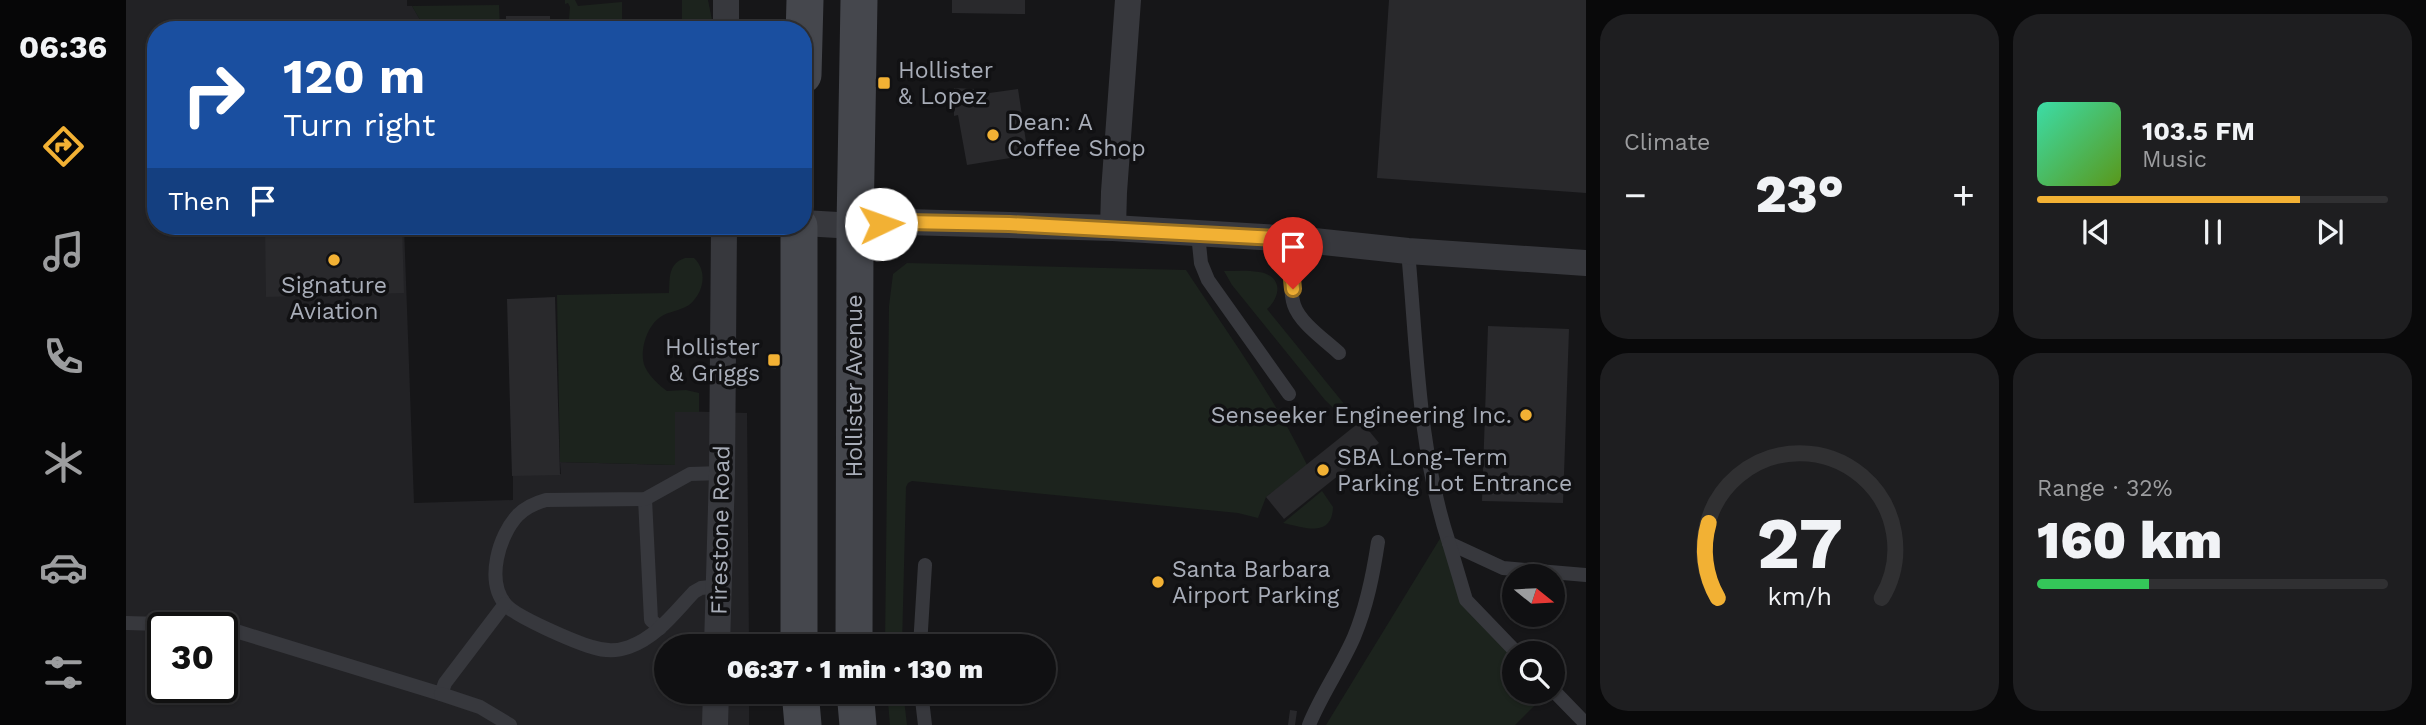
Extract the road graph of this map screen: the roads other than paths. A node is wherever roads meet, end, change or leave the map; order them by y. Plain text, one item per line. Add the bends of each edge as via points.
1 (726, 0) edge
2 (805, 0) edge
3 (859, 0) edge
4 (1128, 0) edge
5 (726, 21) edge
6 (804, 21) edge
7 (812, 225) edge
8 (855, 226) junction
9 (1113, 228) junction
10 (1198, 234) junction
11 (724, 235) edge
12 (801, 235) edge
13 (1295, 239) junction
14 (1408, 251) junction
15 (1586, 263) edge
16 (1339, 353) dead end
17 (1289, 394) dead end
18 (722, 473) junction
19 (645, 499) junction
20 (1378, 542) dead end
21 (1449, 542) junction
22 (925, 565) dead end
23 (1586, 575) edge
24 (719, 586) junction
25 (505, 604) junction
26 (126, 623) edge
27 (147, 624) edge
28 (660, 628) junction
29 (238, 632) edge
30 (717, 634) edge
31 (799, 634) edge
32 (854, 634) edge
33 (921, 634) edge
34 (1505, 641) edge
35 (441, 694) junction
36 (1565, 702) edge
37 (716, 704) edge
38 (801, 704) edge
39 (856, 704) edge
40 (922, 704) edge
41 (1586, 724) edge
42 (510, 725) edge
43 (715, 725) edge
44 (803, 725) edge
45 (858, 725) edge
46 (925, 725) edge
47 (1309, 725) edge

1 - 5 street
2 - 6 main road
3 - 8 main road, Hollister Avenue
4 - 9 street
7 - 8 street
8 - 9 street via 906,222
8 - 32 main road, Hollister Avenue
9 - 10 street
10 - 13 street
10 - 17 lane via 1208,279
11 - 18 street, Firestone Road
12 - 31 main road
13 - 14 street
13 - 16 lane via 1293,304
14 - 15 street
14 - 21 lane via 1426,452
18 - 19 lane via 690,474
18 - 24 street, Firestone Road
19 - 25 lane via 532,504 519,514 501,544 496,575
19 - 28 lane via 651,620
20 - 47 lane via 1356,630
21 - 23 lane via 1503,568
21 - 34 lane via 1466,600
22 - 33 lane
24 - 28 lane via 694,592
24 - 30 street, Firestone Road
25 - 28 lane via 593,648 633,646
25 - 35 lane
26 - 27 lane
29 - 35 lane
35 - 42 lane via 480,707
36 - 41 lane
37 - 43 street
38 - 44 main road
39 - 45 main road
40 - 46 lane

